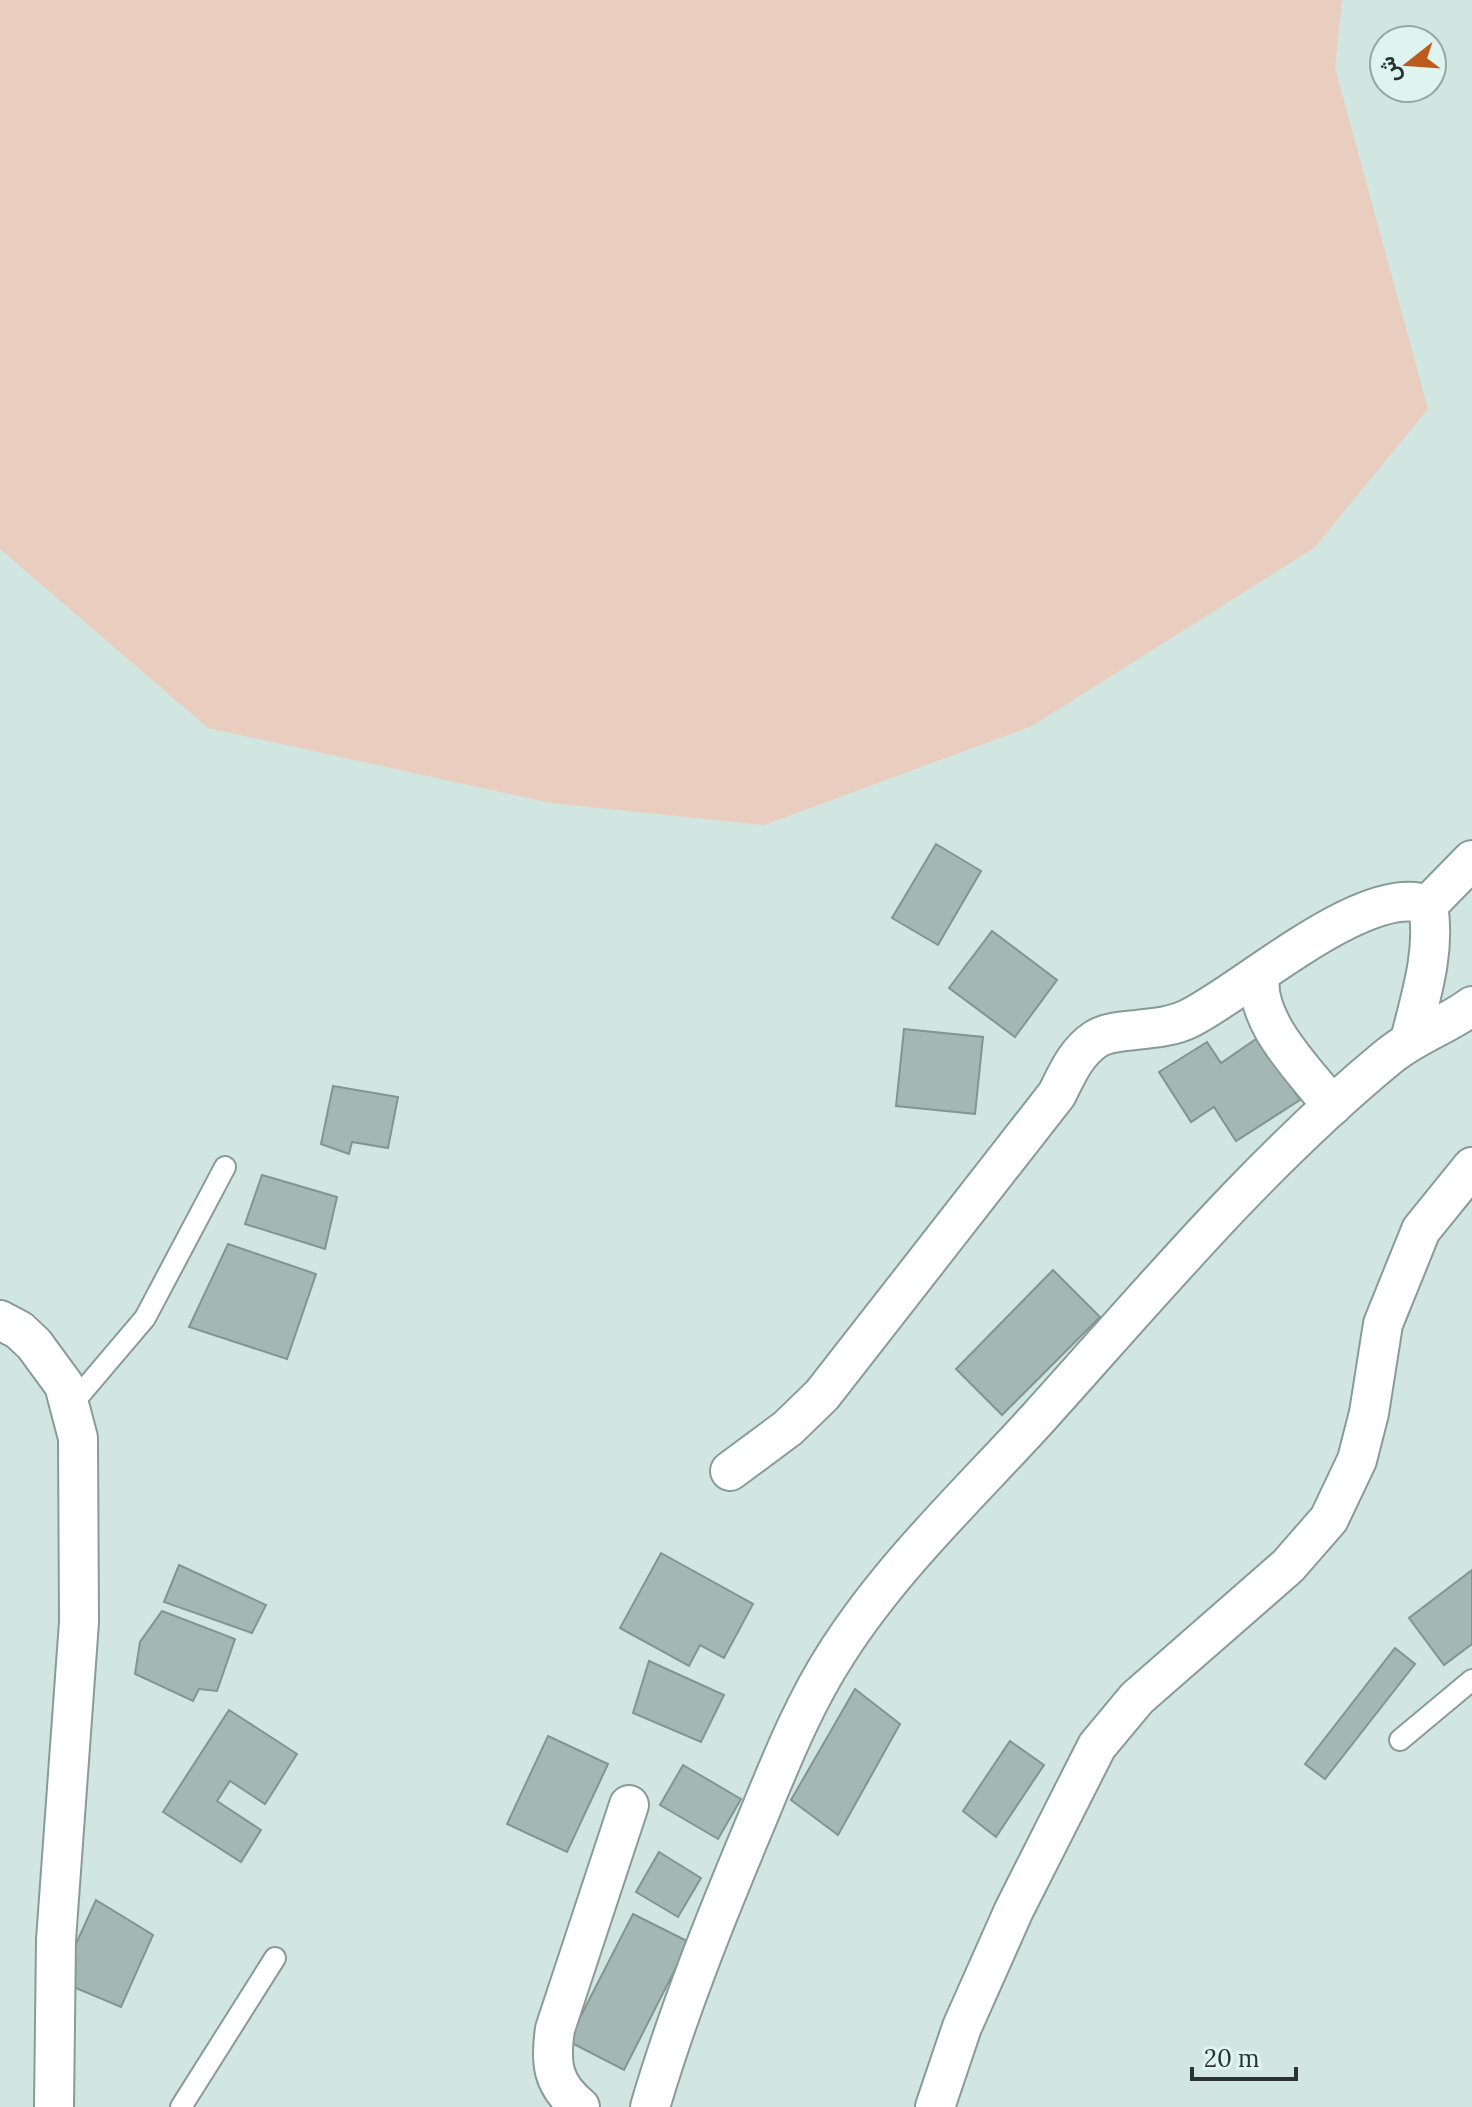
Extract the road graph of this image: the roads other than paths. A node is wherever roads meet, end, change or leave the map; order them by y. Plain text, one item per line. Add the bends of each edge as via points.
1 (1472, 860) edge
2 (1428, 905) junction
3 (1260, 974) junction
4 (1465, 1019) edge
5 (1410, 1040) junction
6 (1332, 1106) junction
7 (225, 1167) dead end
8 (1472, 1167) edge
9 (0, 1320) edge
10 (72, 1404) junction
11 (730, 1471) dead end
12 (1472, 1680) edge
13 (1400, 1740) dead end
14 (629, 1805) dead end
15 (275, 1958) dead end
16 (54, 2107) edge
17 (181, 2107) edge
18 (580, 2107) edge
19 (650, 2107) edge
20 (935, 2107) edge

1 - 2 street
2 - 3 street via 1397,901 1373,909 1315,937
2 - 5 street via 1428,968
3 - 6 street via 1262,1005
3 - 11 street via 1192,1018 1164,1029 1113,1032 1086,1047 1057,1094 822,1395
4 - 5 street
5 - 6 street
6 - 19 street via 1199,1238 886,1581 836,1654 789,1743 738,1865
7 - 10 lane via 145,1318
8 - 20 street via 1421,1230 1389,1310 1357,1460 1329,1519 1288,1566 1137,1698 1097,1746 962,2027
9 - 10 street via 34,1344
10 - 16 street via 78,1438 79,1622 56,1940
12 - 13 lane
14 - 18 street via 555,2029 554,2077
15 - 17 lane

